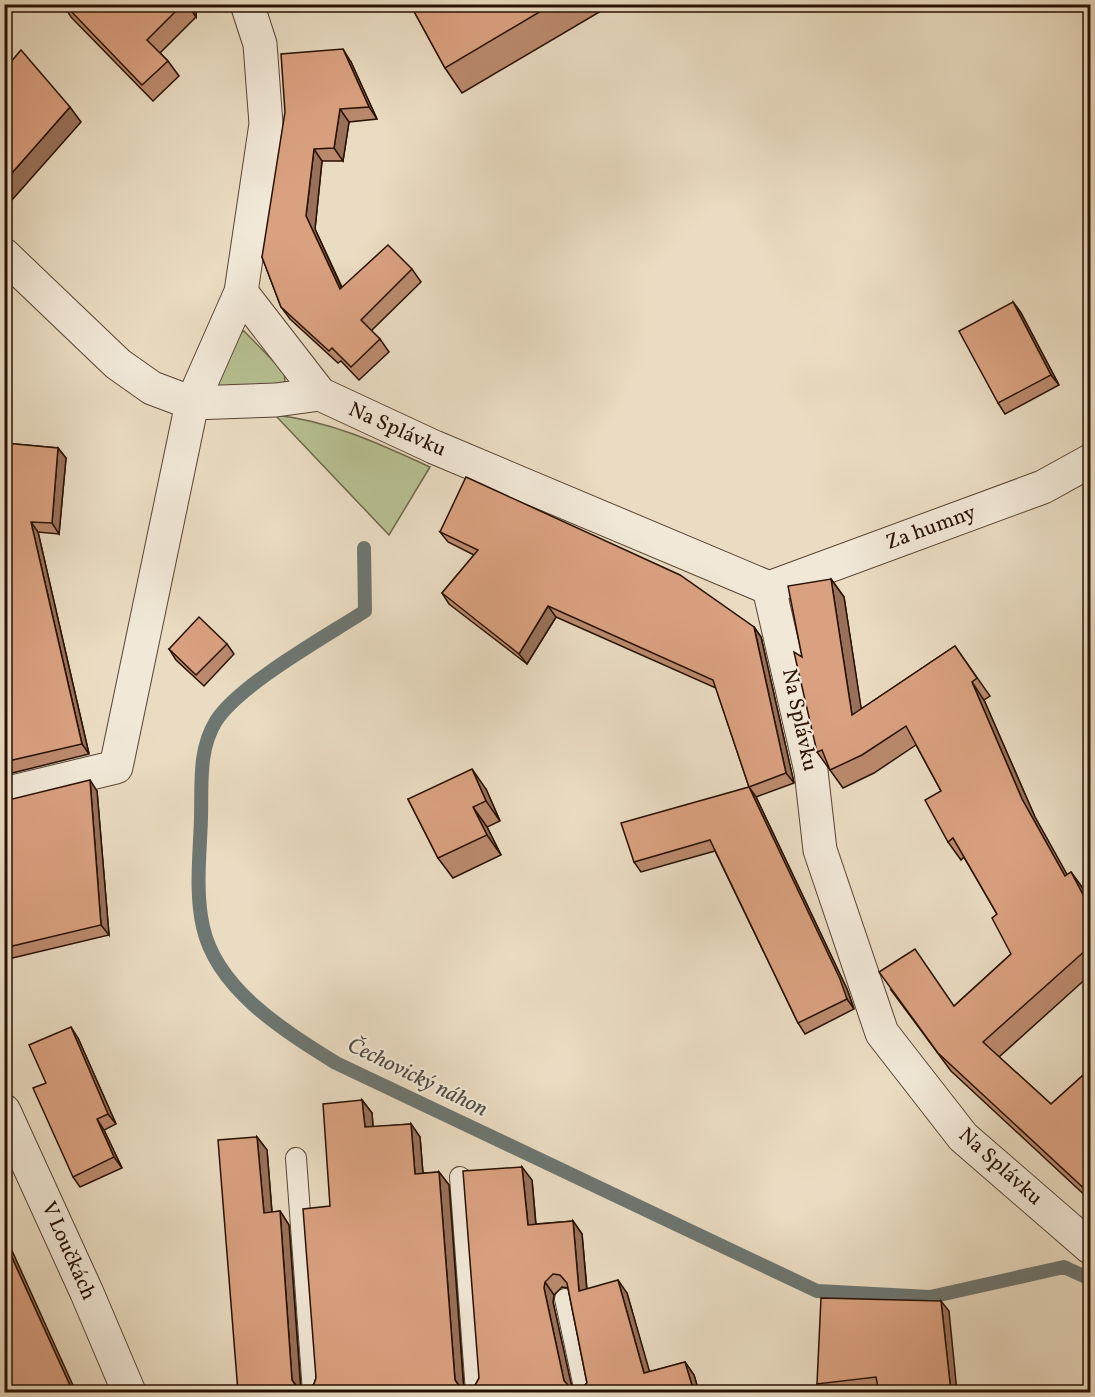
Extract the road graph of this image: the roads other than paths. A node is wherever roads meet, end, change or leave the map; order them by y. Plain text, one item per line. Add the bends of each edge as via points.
1 (248, 4) edge
2 (4, 255) edge
3 (241, 292) junction
4 (320, 394) junction
5 (192, 402) junction
6 (1090, 461) edge
7 (769, 588) junction
8 (4, 794) edge
9 (4, 1111) edge
10 (296, 1158) dead end
11 (460, 1177) dead end
12 (1090, 1247) edge
13 (564, 1299) dead end
14 (129, 1392) edge
15 (313, 1392) edge
16 (476, 1392) edge
17 (585, 1392) edge

1 - 3 street via 260,44 266,124
2 - 5 street via 118,364 152,388
3 - 4 street, Na Splávku
3 - 5 street
4 - 5 street via 276,400
4 - 7 street, Na Splávku via 434,447
5 - 8 street via 116,767
6 - 7 street, Za humny via 1043,488
7 - 12 street, Na Splávku via 811,771 820,850 882,1033 963,1137
9 - 14 street, V Loučkách
10 - 15 lane
11 - 16 lane
13 - 17 lane

